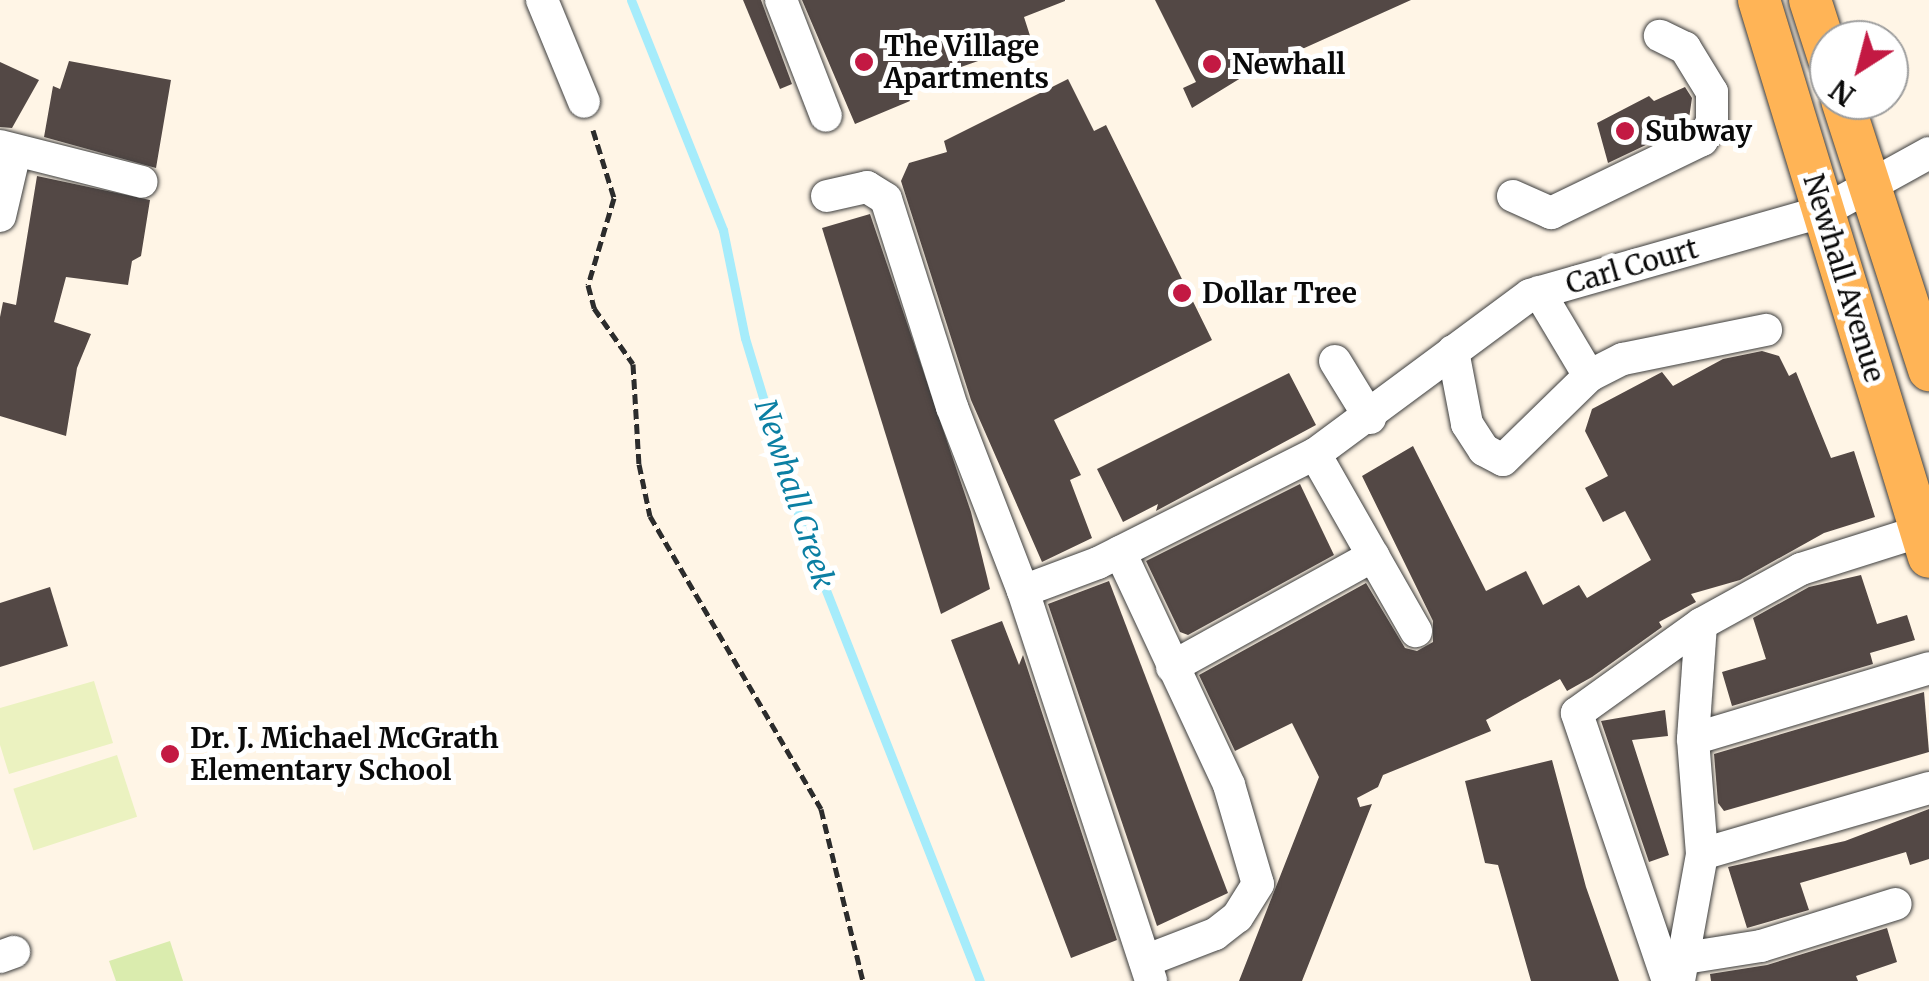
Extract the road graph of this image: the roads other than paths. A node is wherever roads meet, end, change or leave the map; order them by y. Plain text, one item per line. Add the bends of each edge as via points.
1 (542, 0) edge
2 (781, 0) edge
3 (1759, 0) edge
4 (1660, 36) dead end
5 (584, 102) road end
6 (826, 116) dead end
7 (1848, 120) edge
8 (8, 149) edge
9 (1929, 153) edge
10 (142, 182) dead end
11 (1869, 186) junction
12 (827, 196) dead end
13 (1513, 196) dead end
14 (1824, 211) junction
15 (0, 216) edge
16 (1539, 292) junction
17 (1766, 330) dead end
18 (1453, 350) junction
19 (1335, 361) dead end
20 (1929, 370) edge
21 (1589, 376) junction
22 (1370, 418) junction
23 (1314, 454) junction
24 (1925, 544) edge
25 (1120, 552) junction
26 (1373, 556) junction
27 (1023, 591) junction
28 (1702, 624) junction
29 (1416, 631) dead end
30 (1172, 667) junction
31 (1929, 668) edge
32 (1693, 739) junction
33 (1929, 788) edge
34 (1702, 854) junction
35 (1896, 904) dead end
36 (1148, 971) edge
37 (1673, 971) edge

1 - 5 street
2 - 6 street
3 - 14 main road, Newhall Avenue
4 - 13 street via 1685,48 1712,92 1712,122 1702,140 1551,213
7 - 11 main road, Newhall Avenue
8 - 10 street
8 - 15 street
9 - 11 street, Carl Court
11 - 14 street, Carl Court
11 - 20 main road, Newhall Avenue
12 - 27 street via 867,187 886,199 952,407
14 - 16 street, Carl Court
14 - 24 main road, Newhall Avenue
16 - 18 street, Carl Court
16 - 21 street
17 - 21 street via 1623,359
18 - 21 street via 1467,424 1484,450 1503,460
18 - 22 street, Carl Court
19 - 22 street
22 - 23 street, Carl Court
23 - 25 street, Carl Court
23 - 26 street
24 - 28 street via 1801,569
25 - 27 street, Carl Court
25 - 30 street
26 - 29 street
26 - 30 street
27 - 36 street
28 - 32 street
28 - 37 street via 1577,713
30 - 36 street via 1229,785 1258,884 1237,917
31 - 32 street
32 - 34 street
33 - 34 street
34 - 37 street
35 - 37 street

